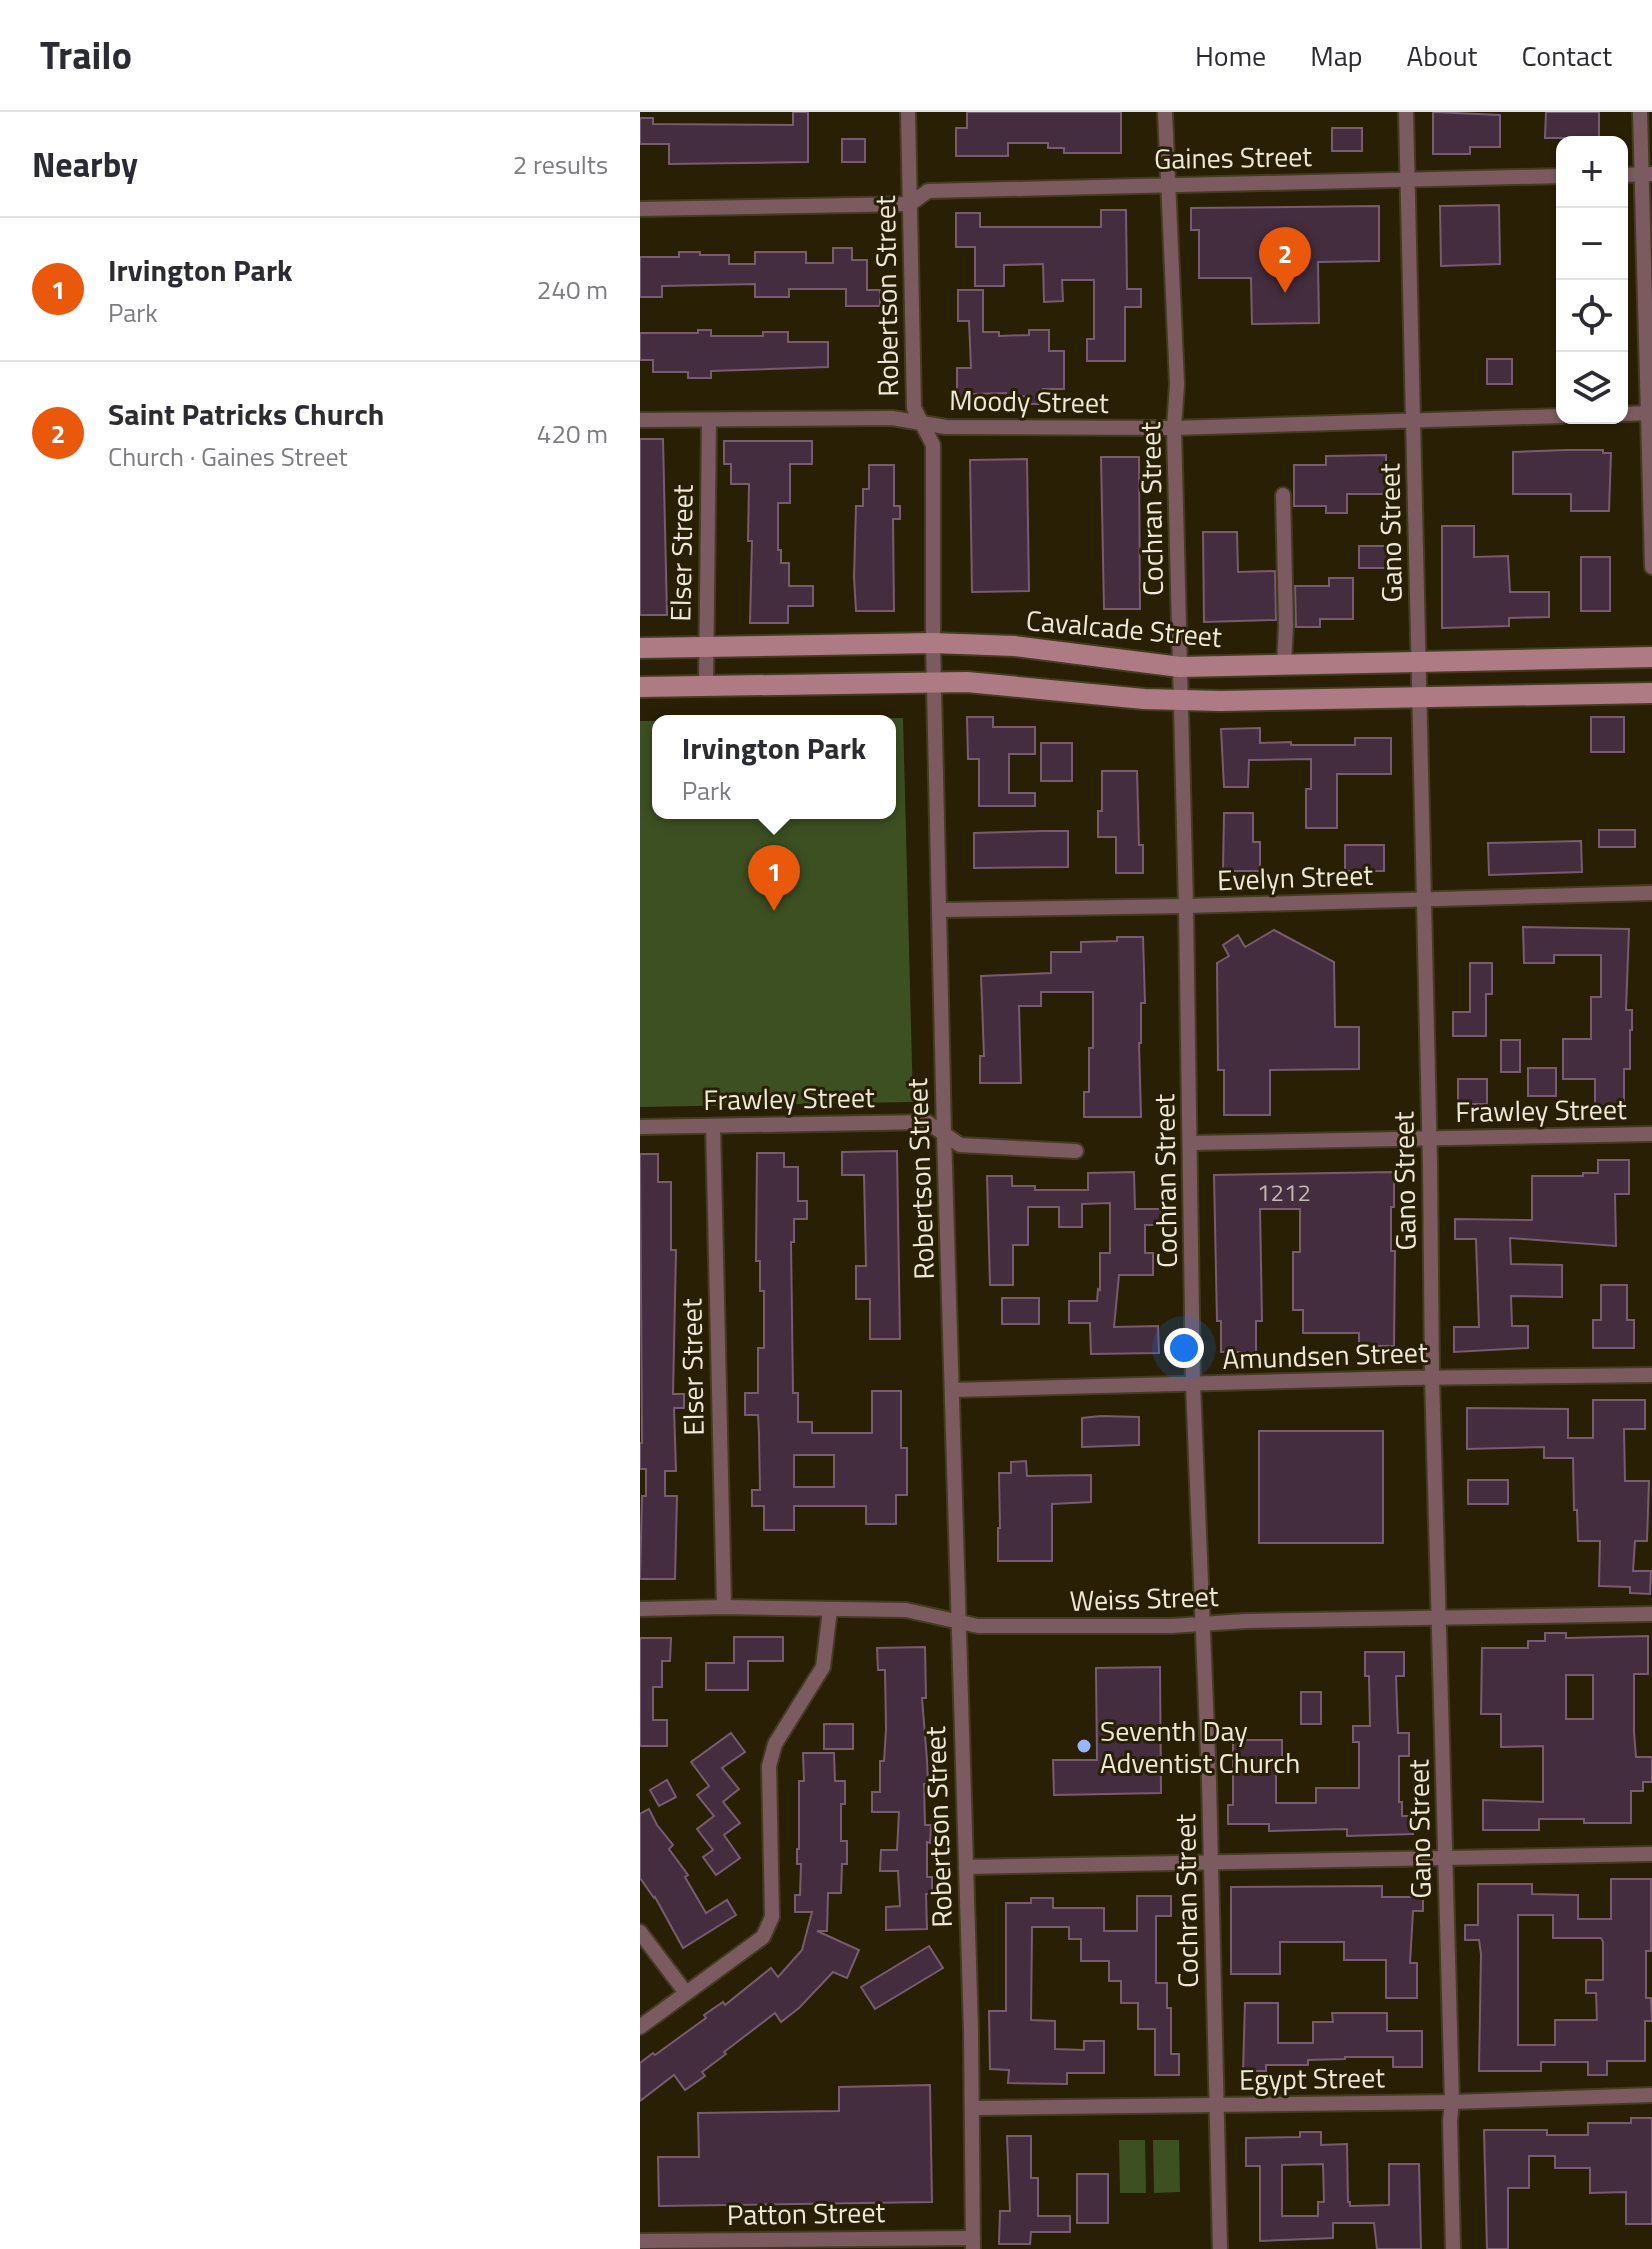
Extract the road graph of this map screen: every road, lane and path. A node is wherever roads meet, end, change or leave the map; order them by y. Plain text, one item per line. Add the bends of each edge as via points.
1 (908, 112) edge
2 (1165, 112) edge
3 (1406, 112) edge
4 (1640, 112) edge
5 (1646, 174) edge
6 (1556, 176) edge
7 (1408, 179) junction
8 (1166, 184) junction
9 (910, 204) junction
10 (640, 209) edge
11 (1650, 413) edge
12 (1628, 414) edge
13 (1556, 416) edge
14 (640, 420) edge
15 (709, 420) junction
16 (1414, 421) junction
17 (923, 424) junction
18 (1174, 428) junction
19 (1283, 495) dead end
20 (1652, 567) edge
21 (933, 643) junction
22 (706, 647) junction
23 (640, 648) edge
24 (1652, 657) edge
25 (1419, 662) junction
26 (1284, 664) junction
27 (1180, 667) junction
28 (934, 683) junction
29 (706, 686) junction
30 (640, 687) edge
31 (1652, 693) edge
32 (1420, 697) junction
33 (1181, 701) junction
34 (1652, 893) edge
35 (1423, 898) junction
36 (1186, 906) junction
37 (939, 910) junction
38 (713, 1126) junction
39 (640, 1127) edge
40 (944, 1134) junction
41 (1652, 1134) edge
42 (1430, 1138) junction
43 (1191, 1143) junction
44 (1076, 1151) dead end
45 (1652, 1375) edge
46 (1432, 1377) junction
47 (1193, 1384) junction
48 (952, 1390) junction
49 (724, 1607) junction
50 (640, 1609) edge
51 (830, 1610) junction
52 (1652, 1614) edge
53 (1440, 1616) junction
54 (957, 1621) junction
55 (1203, 1623) junction
56 (1652, 1854) edge
57 (1446, 1859) junction
58 (1211, 1864) junction
59 (966, 1867) junction
60 (640, 1932) edge
61 (686, 1993) junction
62 (640, 2027) edge
63 (1652, 2095) edge
64 (1452, 2102) junction
65 (1216, 2105) junction
66 (972, 2108) junction
67 (640, 2241) edge
68 (973, 2244) edge
69 (1220, 2249) edge
70 (1453, 2249) edge

1 - 9 street, Robertson Street
2 - 8 street, Cochran Street
3 - 7 street, Gano Street
4 - 5 street
5 - 11 street
6 - 7 street, Gaines Street
7 - 8 street, Gaines Street
7 - 16 street, Gano Street
8 - 9 street, Gaines Street via 928,191
8 - 18 street, Cochran Street via 1177,384
9 - 10 street, Gaines Street
9 - 17 street, Robertson Street via 914,408
11 - 12 street
11 - 20 street
13 - 16 street, Moody Street
14 - 15 street, Moody Street
15 - 17 street, Moody Street via 892,418
15 - 22 street, Elser Street
16 - 18 street, Moody Street
16 - 25 street, Gano Street
17 - 18 street, Moody Street
17 - 21 street, Robertson Street via 933,445
18 - 27 street, Cochran Street
19 - 26 street
21 - 22 main road, Cavalcade Street
21 - 27 main road, Cavalcade Street via 1014,646
21 - 28 street, Robertson Street
22 - 23 main road, Cavalcade Street
22 - 29 street, Elser Street
24 - 25 main road, Cavalcade Street
25 - 26 main road, Cavalcade Street
25 - 32 street, Gano Street
26 - 27 main road, Cavalcade Street
27 - 33 street, Cochran Street
28 - 29 main road
28 - 33 main road
28 - 37 street, Robertson Street
29 - 30 main road
31 - 32 main road
32 - 33 main road
32 - 35 street, Gano Street
33 - 36 street, Cochran Street
34 - 35 street, Evelyn Street
35 - 36 street, Evelyn Street
35 - 42 street, Gano Street
36 - 37 street, Evelyn Street
36 - 43 street, Cochran Street
37 - 40 street, Robertson Street
38 - 39 street, Frawley Street
38 - 40 street, Frawley Street via 927,1122
38 - 49 street, Elser Street
40 - 44 street, Frawley Street via 960,1145
40 - 48 street, Robertson Street
41 - 42 street, Frawley Street
42 - 43 street, Frawley Street
42 - 46 street, Gano Street
43 - 47 street, Cochran Street
45 - 46 street, Amundsen Street
46 - 47 street, Amundsen Street
46 - 53 street, Gano Street
47 - 48 street, Amundsen Street
47 - 55 street, Cochran Street
48 - 54 street, Robertson Street
49 - 50 street, Weiss Street
49 - 51 street, Weiss Street
51 - 54 street, Weiss Street via 906,1610
51 - 61 street via 823,1667 775,1744 769,1766 772,1917 763,1937
52 - 53 street, Weiss Street
53 - 55 street, Weiss Street
53 - 57 street, Gano Street
54 - 55 street, Weiss Street via 978,1626
54 - 59 street, Robertson Street
55 - 58 street, Cochran Street
56 - 57 street
57 - 58 street
57 - 64 street, Gano Street
58 - 59 street
58 - 65 street, Cochran Street
59 - 66 street, Robertson Street
60 - 61 street
61 - 62 street
63 - 64 street, Egypt Street
64 - 65 street, Egypt Street
64 - 70 street, Gano Street
65 - 66 street, Egypt Street
65 - 69 street, Cochran Street
66 - 68 street, Robertson Street
67 - 68 street, Patton Street

